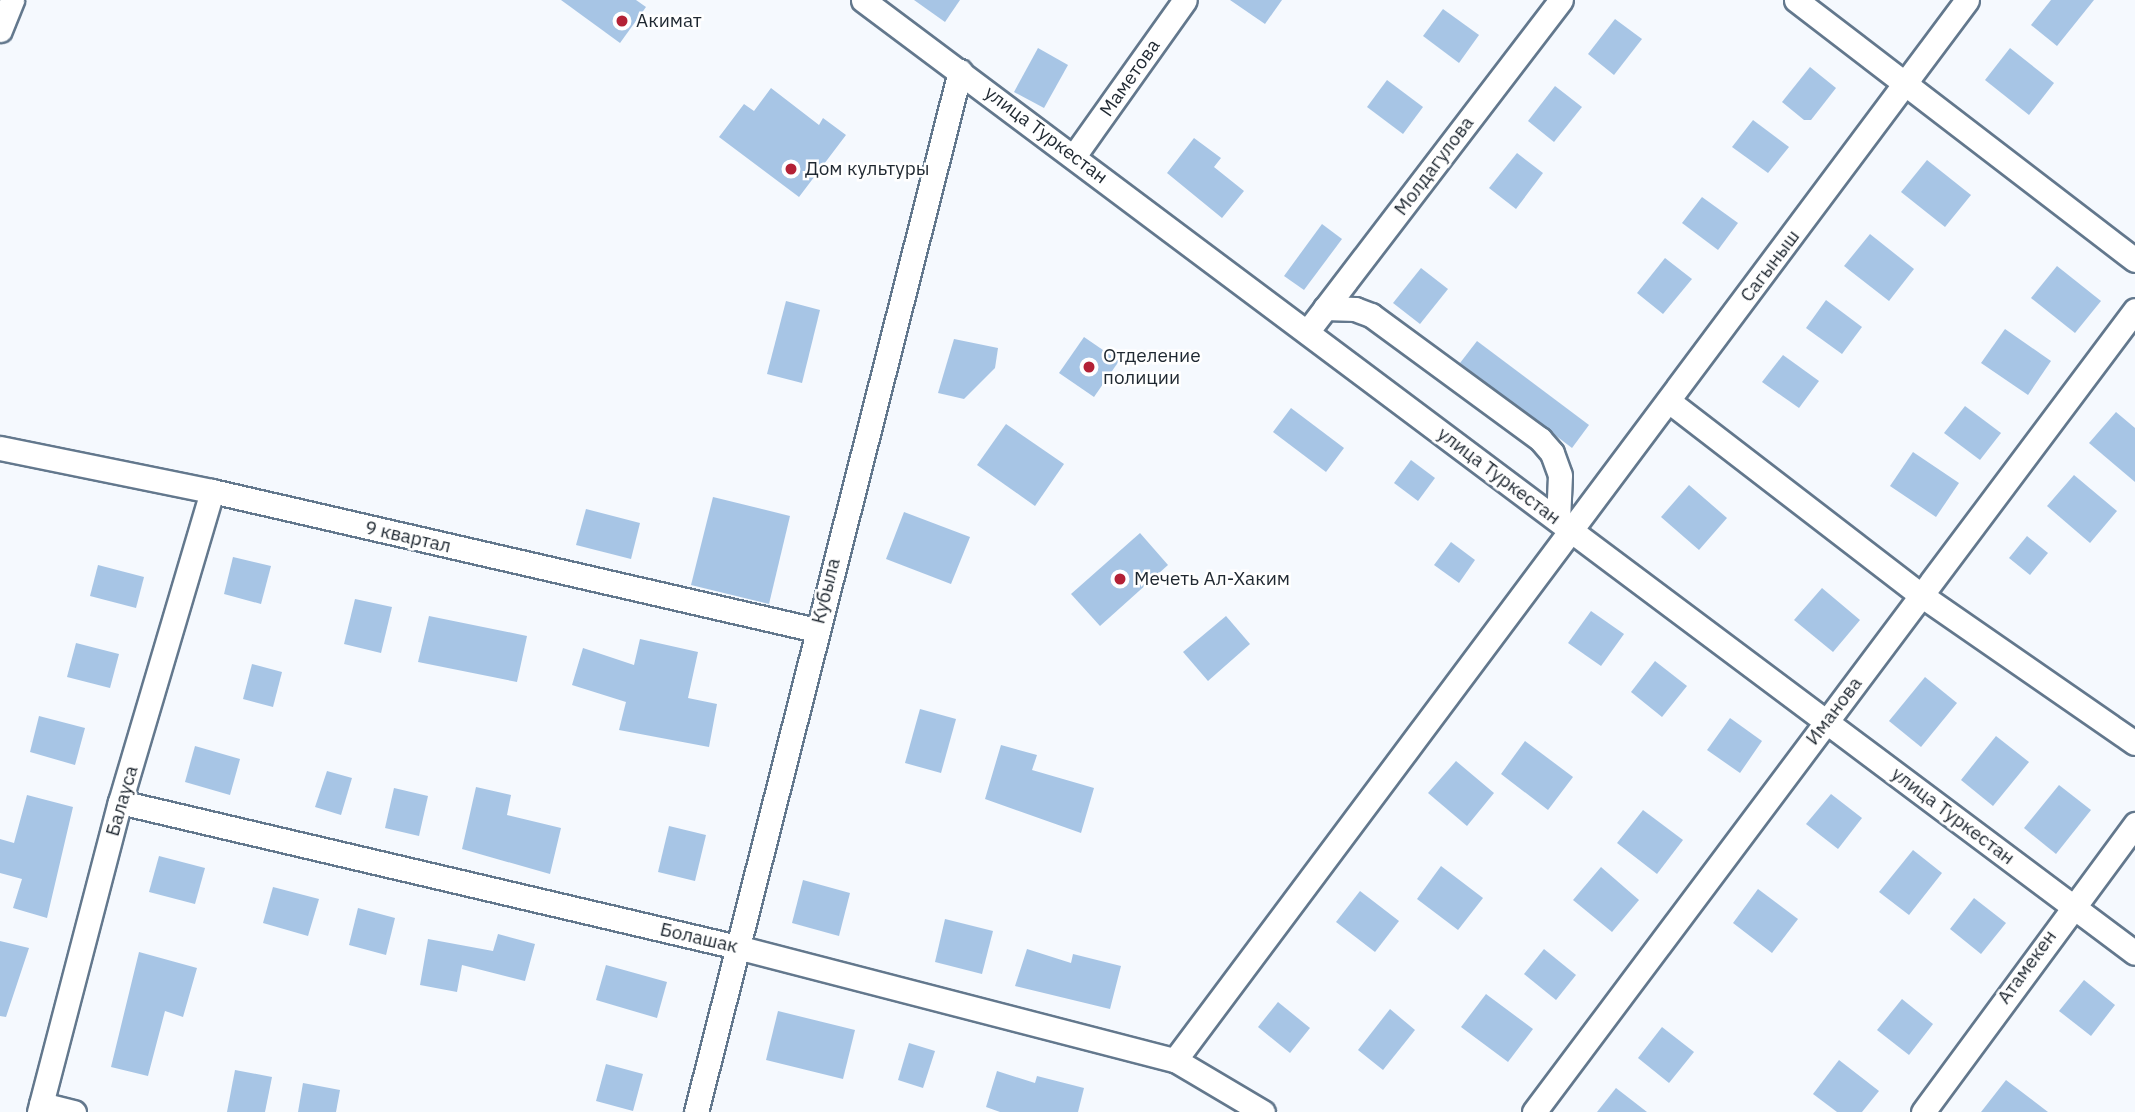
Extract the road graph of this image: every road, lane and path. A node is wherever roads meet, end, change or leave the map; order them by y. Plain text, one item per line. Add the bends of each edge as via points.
1 (12, 0) edge
2 (863, 0) edge
3 (1185, 0) edge
4 (1561, 0) edge
5 (1796, 0) edge
6 (1967, 0) edge
7 (0, 30) edge
8 (960, 71) junction
9 (1905, 83) junction
10 (1074, 156) junction
11 (2135, 260) edge
12 (1325, 308) junction
13 (2135, 310) edge
14 (1307, 332) junction
15 (1670, 402) junction
16 (0, 448) edge
17 (212, 491) junction
18 (1566, 526) junction
19 (1921, 595) junction
20 (816, 630) junction
21 (1826, 721) junction
22 (2135, 743) edge
23 (120, 802) junction
24 (2135, 824) edge
25 (2071, 905) junction
26 (737, 947) junction
27 (2135, 953) edge
28 (1175, 1060) junction
29 (40, 1108) edge
30 (74, 1112) edge
31 (696, 1112) edge
32 (1263, 1112) edge
33 (1534, 1112) edge
34 (1923, 1112) edge

1 - 7 street
2 - 8 street, улица Туркестан
3 - 10 street, Маметова
4 - 12 street, Молдагулова
5 - 9 street
6 - 9 street, Сагыныш
8 - 10 street, улица Туркестан
8 - 20 street, Кубыла
9 - 11 street
9 - 15 street, Сагыныш
10 - 14 street, улица Туркестан
12 - 14 street, Молдагулова
12 - 18 street via 1371,315 1541,439 1560,475
13 - 19 street, Иманова
14 - 18 street, улица Туркестан
15 - 18 street, Сагыныш
15 - 19 street
16 - 17 street, 9 квартал
17 - 20 street, 9 квартал
17 - 23 street, Балауса
18 - 21 street, улица Туркестан
18 - 28 street, Сагыныш
19 - 21 street, Иманова
19 - 22 street
20 - 26 street, Кубыла
21 - 25 street, улица Туркестан
21 - 33 street, Иманова
23 - 26 street, Болашак
23 - 29 street, Балауса
24 - 25 street, Атамекен
25 - 27 street, улица Туркестан
25 - 34 street, Атамекен
26 - 28 street, Болашак
26 - 31 street, Кубыла
28 - 32 street, Болашак
29 - 30 street

